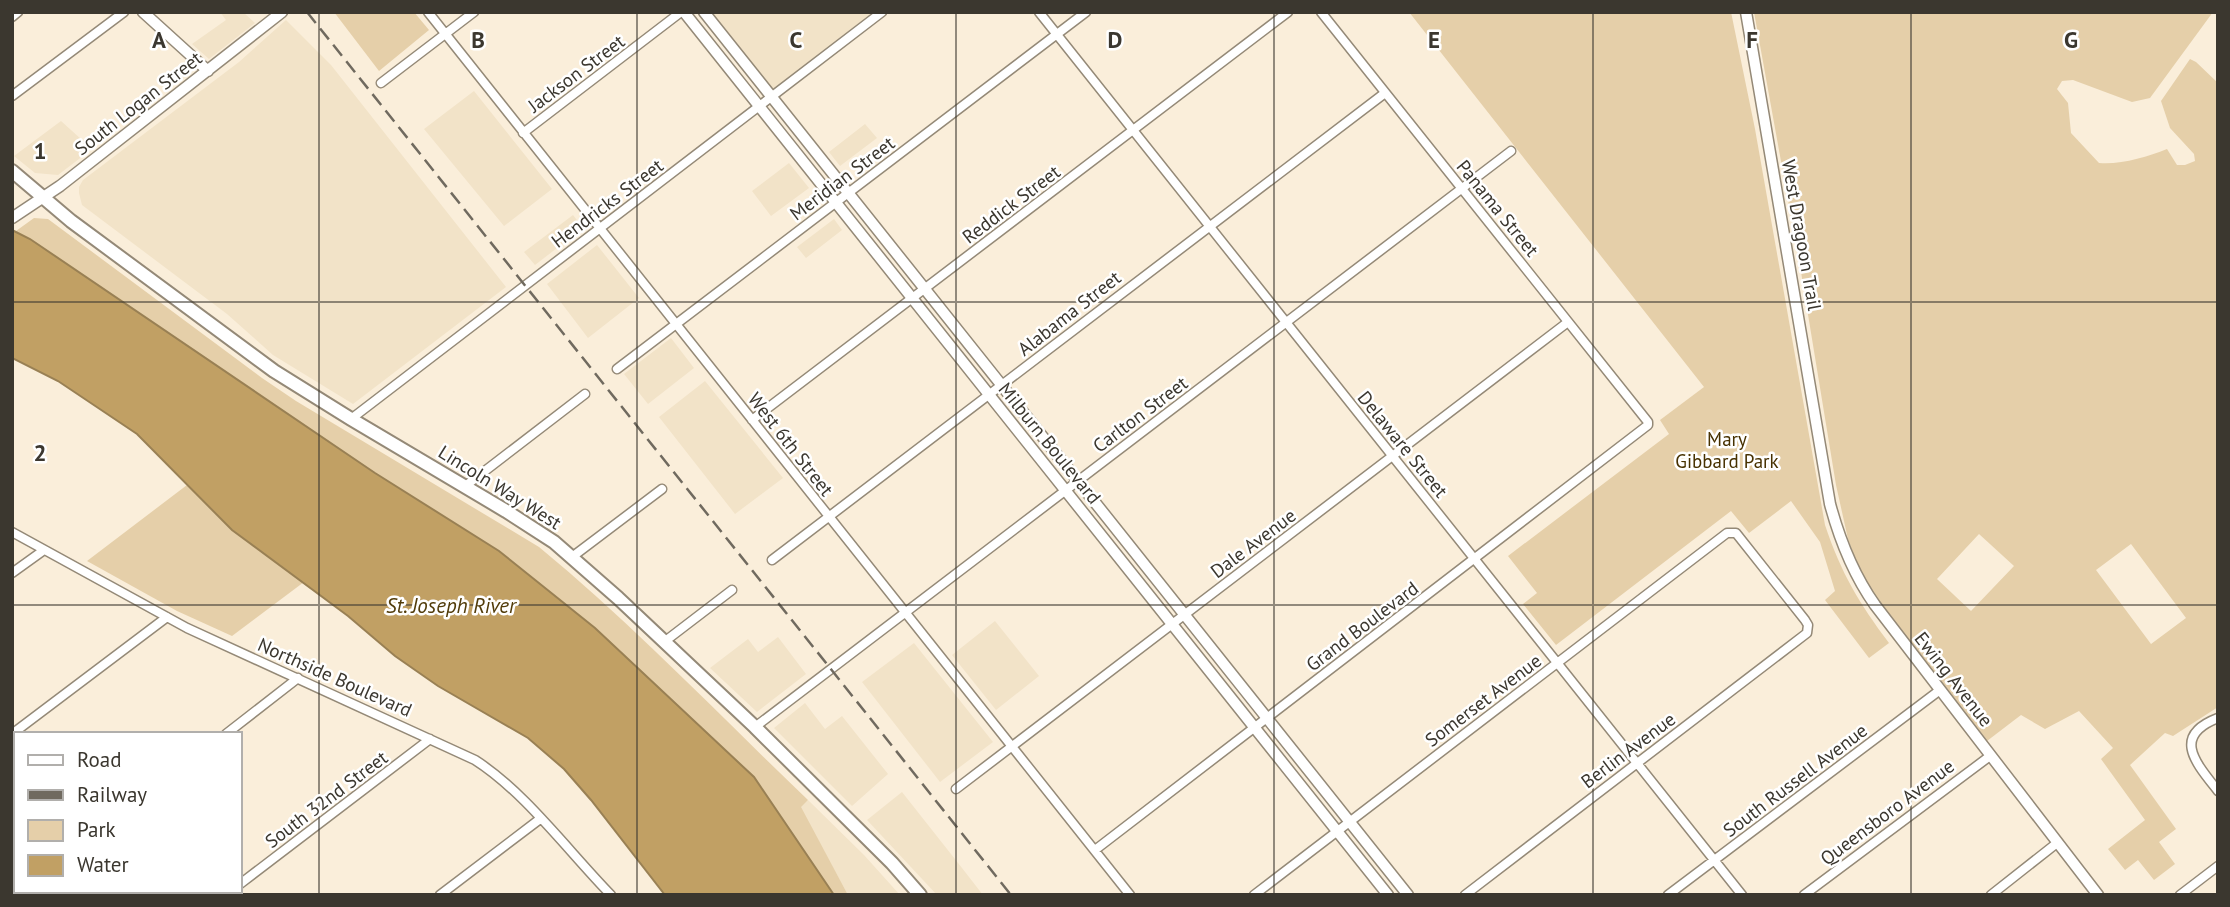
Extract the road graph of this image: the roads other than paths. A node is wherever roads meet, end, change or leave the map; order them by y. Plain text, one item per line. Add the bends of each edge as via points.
1 (19, 12) edge
2 (124, 12) edge
3 (143, 12) edge
4 (282, 12) edge
5 (428, 12) edge
6 (474, 12) edge
7 (683, 12) edge
8 (704, 12) edge
9 (881, 12) edge
10 (1039, 12) edge
11 (1086, 12) edge
12 (1288, 12) edge
13 (1321, 12) edge
14 (1746, 12) edge
15 (12, 17) edge
16 (445, 34) junction
17 (1057, 35) junction
18 (208, 71) junction
19 (381, 83) dead end
20 (1385, 93) junction
21 (12, 96) edge
22 (772, 97) junction
23 (759, 106) junction
24 (1133, 131) junction
25 (523, 133) junction
26 (1511, 150) dead end
27 (12, 171) edge
28 (1461, 188) junction
29 (848, 193) junction
30 (42, 197) junction
31 (836, 202) junction
32 (12, 218) edge
33 (1210, 227) junction
34 (599, 229) junction
35 (925, 289) junction
36 (913, 299) junction
37 (1568, 322) junction
38 (1286, 323) junction
39 (676, 325) junction
40 (617, 369) dead end
41 (1001, 385) junction
42 (585, 394) dead end
43 (989, 394) junction
44 (351, 419) junction
45 (752, 420) junction
46 (1648, 425) joint
47 (1393, 456) junction
48 (1823, 464) joint
49 (1078, 481) junction
50 (464, 487) junction
51 (662, 489) dead end
52 (1066, 490) junction
53 (829, 517) junction
54 (12, 532) edge
55 (44, 550) junction
56 (572, 557) junction
57 (1475, 559) junction
58 (772, 560) dead end
59 (12, 573) edge
60 (732, 590) dead end
61 (906, 613) junction
62 (1185, 615) junction
63 (167, 617) junction
64 (1172, 624) junction
65 (1808, 629) joint
66 (664, 642) junction
67 (1557, 663) junction
68 (298, 678) junction
69 (1940, 691) junction
70 (1267, 718) junction
71 (2218, 718) edge
72 (755, 727) junction
73 (1255, 727) junction
74 (15, 732) edge
75 (229, 732) edge
76 (430, 738) junction
77 (1012, 746) junction
78 (1990, 756) junction
79 (1637, 763) junction
80 (956, 789) dead end
81 (2218, 791) edge
82 (540, 819) junction
83 (1350, 822) junction
84 (1338, 831) junction
85 (2057, 843) junction
86 (1095, 850) junction
87 (1714, 860) junction
88 (2218, 866) edge
89 (242, 882) edge
90 (440, 895) edge
91 (611, 895) edge
92 (920, 895) edge
93 (1130, 895) edge
94 (1254, 895) edge
95 (1388, 895) edge
96 (1408, 895) edge
97 (1465, 895) edge
98 (1668, 895) edge
99 (1742, 895) edge
100 (1804, 895) edge
101 (1991, 895) edge
102 (2098, 895) edge
103 (2180, 895) edge

1 - 15 street
2 - 21 street
3 - 18 street
4 - 18 street, South Logan Street
5 - 16 street, West 6th Street
6 - 16 street
7 - 23 street, Milburn Boulevard
7 - 25 street, Jackson Street
8 - 22 street, Milburn Boulevard
9 - 22 street, Hendricks Street
10 - 17 street, Delaware Street
11 - 17 street, Meridian Street
12 - 24 street, Reddick Street
13 - 20 street, Panama Street
14 - 48 street, West Dragoon Trail
16 - 19 street
16 - 25 street, West 6th Street
17 - 24 street, Delaware Street
17 - 29 street, Meridian Street
18 - 30 street, South Logan Street
20 - 28 street, Panama Street
20 - 33 street, Alabama Street
22 - 23 street, Hendricks Street
22 - 29 street, Milburn Boulevard
23 - 31 street, Milburn Boulevard
23 - 34 street, Hendricks Street
24 - 33 street, Delaware Street
24 - 35 street, Reddick Street
25 - 34 street, West 6th Street
26 - 28 street, Carlton Street
27 - 30 main road, Lincoln Way West
28 - 37 street, Panama Street
28 - 38 street, Carlton Street
29 - 31 street, Meridian Street
29 - 35 street, Milburn Boulevard
30 - 32 street, South Logan Street
30 - 44 main road, Lincoln Way West via 254,356
31 - 36 street, Milburn Boulevard
31 - 39 street, Meridian Street
33 - 38 street, Delaware Street
33 - 41 street, Alabama Street
34 - 39 street, West 6th Street
34 - 44 street, Hendricks Street
35 - 36 street, Reddick Street
35 - 41 street, Milburn Boulevard
36 - 43 street, Milburn Boulevard
36 - 45 street, Reddick Street
37 - 46 street, Panama Street
37 - 47 street, Dale Avenue
38 - 47 street, Delaware Street
38 - 49 street, Carlton Street
39 - 40 street, Meridian Street
39 - 45 street, West 6th Street
41 - 43 street, Alabama Street
41 - 49 street, Milburn Boulevard
42 - 50 street
43 - 52 street, Milburn Boulevard
43 - 53 street, Alabama Street
44 - 50 main road, Lincoln Way West
45 - 53 street, West 6th Street
46 - 57 street, Grand Boulevard
47 - 57 street, Delaware Street
47 - 62 street, Dale Avenue
48 - 69 street, Ewing Avenue via 1836,525 1856,574
49 - 52 street, Carlton Street
49 - 62 street, Milburn Boulevard
50 - 56 main road, Lincoln Way West via 534,528
51 - 56 street
52 - 61 street, Carlton Street
52 - 64 street, Milburn Boulevard
53 - 58 street, Alabama Street
53 - 61 street, West 6th Street
54 - 55 street, Northside Boulevard
55 - 59 street
55 - 63 street, Northside Boulevard
56 - 66 main road, Lincoln Way West
57 - 67 street, Delaware Street
57 - 70 street, Grand Boulevard
60 - 66 street
61 - 72 street, Carlton Street
61 - 77 street, West 6th Street
62 - 64 street, Dale Avenue
62 - 70 street, Milburn Boulevard
63 - 68 street, Northside Boulevard
63 - 74 street
64 - 73 street, Milburn Boulevard
64 - 77 street, Dale Avenue
65 - 67 street, Somerset Avenue via 1732,532
65 - 79 street, Berlin Avenue
66 - 72 main road, Lincoln Way West
67 - 79 street, Delaware Street
67 - 83 street, Somerset Avenue
68 - 75 street
68 - 76 street, Northside Boulevard
69 - 78 street, Ewing Avenue
69 - 87 street, South Russell Avenue
70 - 73 street, Grand Boulevard
70 - 83 street, Milburn Boulevard
71 - 81 street via 2197,728 2190,741 2192,753
72 - 92 main road, Lincoln Way West
73 - 84 street, Milburn Boulevard
73 - 86 street, Grand Boulevard
76 - 82 street, Northside Boulevard via 493,771
76 - 89 street, South 32nd Street
77 - 80 street, Dale Avenue
77 - 86 street, West 6th Street
78 - 85 street, Ewing Avenue
78 - 100 street, Queensboro Avenue
79 - 87 street, Delaware Street
79 - 97 street, Berlin Avenue
82 - 90 street
82 - 91 street, Northside Boulevard
83 - 84 street, Somerset Avenue
83 - 96 street, Milburn Boulevard
84 - 94 street, Somerset Avenue
84 - 95 street, Milburn Boulevard
85 - 101 street
85 - 102 street, Ewing Avenue
86 - 93 street, West 6th Street
87 - 98 street, South Russell Avenue
87 - 99 street, Delaware Street
88 - 103 street

